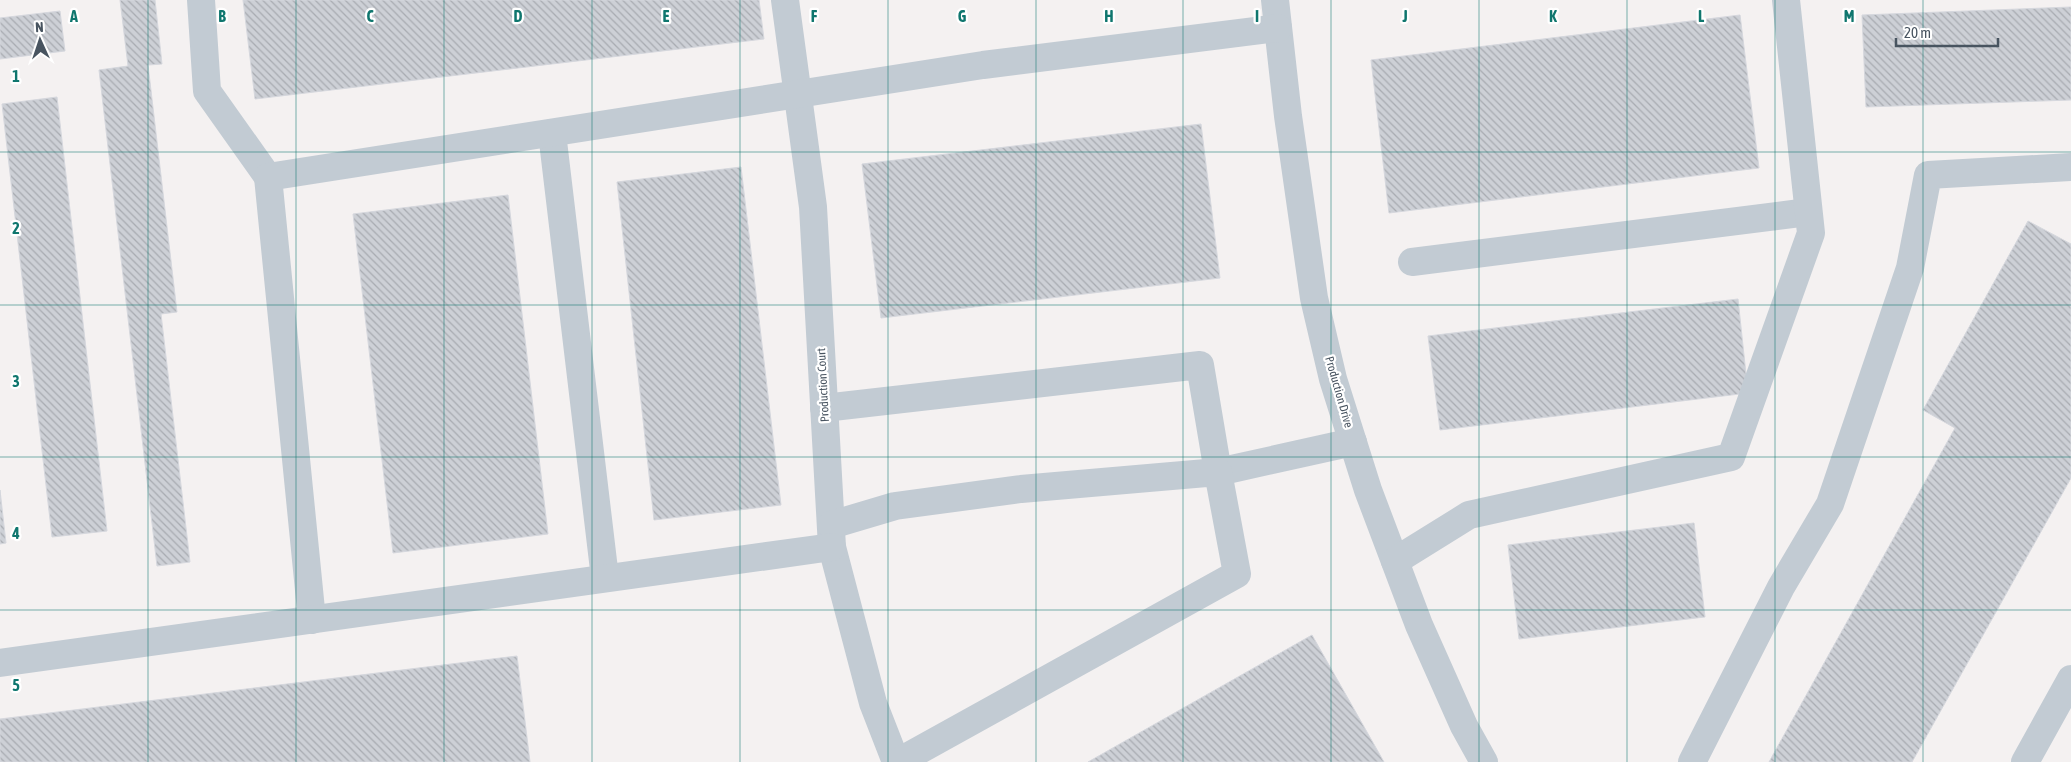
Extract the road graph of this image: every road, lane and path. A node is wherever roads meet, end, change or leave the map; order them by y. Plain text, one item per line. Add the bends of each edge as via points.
1 (201, 0) edge
2 (785, 0) edge
3 (1275, 0) edge
4 (1786, 0) edge
5 (1278, 28) junction
6 (798, 94) junction
7 (552, 132) junction
8 (2071, 167) edge
9 (268, 178) junction
10 (1808, 212) junction
11 (1412, 262) dead end
12 (824, 408) junction
13 (1353, 442) junction
14 (1218, 472) junction
15 (831, 536) junction
16 (1395, 561) junction
17 (605, 578) junction
18 (312, 620) junction
19 (0, 663) edge
20 (2071, 679) edge
21 (897, 762) edge
22 (1484, 762) edge
23 (1692, 762) edge
24 (2025, 762) edge

1 - 9 street via 207,91
2 - 6 street, Production Court
3 - 5 street, Production Drive
4 - 10 street
5 - 6 street via 983,65
5 - 13 street, Production Drive via 1314,298 1333,379
6 - 7 street
6 - 12 street, Production Court via 813,207
7 - 9 street
7 - 17 street
8 - 23 street via 1928,175 1910,268 1830,504 1781,587
9 - 18 street
10 - 11 street
10 - 16 street via 1811,233 1731,458 1469,515
12 - 14 street via 1200,365
12 - 15 street, Production Court
13 - 14 street
13 - 16 street, Production Drive
14 - 15 street via 1021,489 895,506
14 - 21 street via 1237,574
15 - 17 street
15 - 21 street, Production Court via 873,704
16 - 22 street, Production Drive via 1423,634 1464,726
17 - 18 street
18 - 19 street
20 - 24 street

